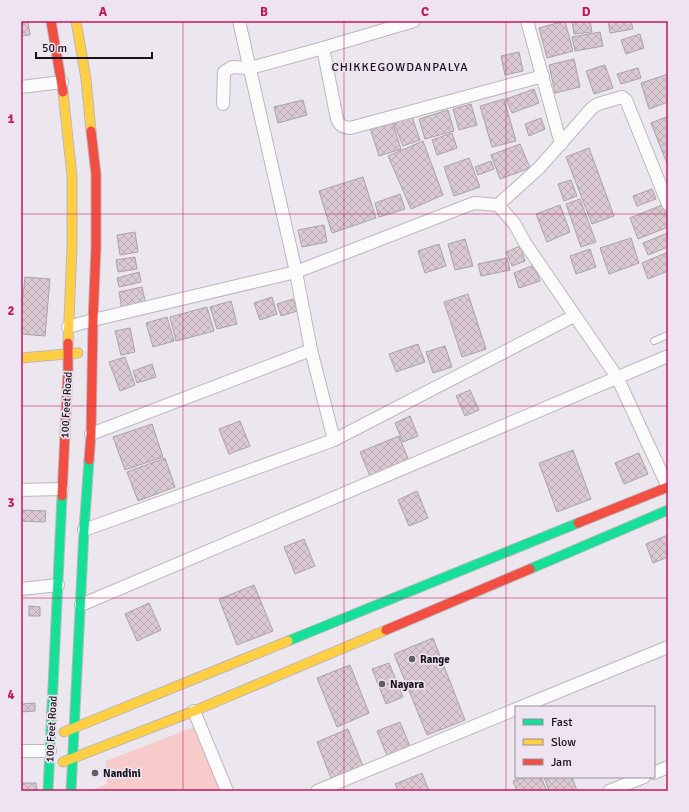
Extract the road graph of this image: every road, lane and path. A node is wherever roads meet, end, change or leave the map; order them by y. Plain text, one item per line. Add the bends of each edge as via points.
1 (51, 21) edge
2 (76, 21) edge
3 (239, 21) edge
4 (414, 21) edge
5 (527, 21) edge
6 (323, 48) junction
7 (250, 68) junction
8 (543, 76) junction
9 (62, 82) junction
10 (21, 88) edge
11 (222, 104) dead end
12 (561, 144) junction
13 (668, 204) edge
14 (498, 205) junction
15 (296, 272) junction
16 (574, 316) junction
17 (93, 320) junction
18 (68, 327) junction
19 (668, 336) edge
20 (654, 341) dead end
21 (311, 350) junction
22 (92, 352) junction
23 (67, 354) junction
24 (668, 356) edge
25 (21, 358) edge
26 (617, 377) junction
27 (91, 434) junction
28 (334, 440) junction
29 (668, 487) edge
30 (62, 489) junction
31 (21, 490) edge
32 (668, 510) edge
33 (84, 530) junction
34 (58, 585) junction
35 (21, 589) edge
36 (81, 605) junction
37 (668, 647) edge
38 (523, 706) edge
39 (515, 709) edge
40 (194, 711) junction
41 (74, 728) junction
42 (51, 738) junction
43 (21, 751) edge
44 (50, 751) junction
45 (73, 758) junction
46 (49, 767) junction
47 (668, 767) edge
48 (655, 773) edge
49 (642, 778) edge
50 (48, 791) edge
51 (71, 791) edge
52 (227, 791) edge
53 (316, 791) edge
54 (610, 791) edge

1 - 9 main road, 100 Feet Road
2 - 17 main road, 100 Feet Road via 86,79 96,174
3 - 7 street
4 - 6 street
5 - 8 street
6 - 7 street
6 - 8 street via 337,120 339,125 350,128
7 - 11 street via 232,67 224,72
7 - 15 street
8 - 12 street
9 - 10 street
9 - 18 main road, 100 Feet Road via 72,176
12 - 13 street via 595,106 620,97 625,98
12 - 14 street
14 - 15 street via 474,203
14 - 16 street via 514,223
15 - 17 street
15 - 21 street
16 - 26 street
16 - 28 street
17 - 18 street
17 - 22 main road, 100 Feet Road
18 - 23 main road, 100 Feet Road
19 - 20 lane
21 - 27 street
21 - 28 street
22 - 23 main road
22 - 27 main road, 100 Feet Road
23 - 25 main road
23 - 30 main road, 100 Feet Road
24 - 26 street
26 - 29 street
26 - 36 street
27 - 33 main road, 100 Feet Road
28 - 33 street
29 - 41 main road via 372,611
30 - 31 street
30 - 34 main road, 100 Feet Road
32 - 40 main road via 379,629
33 - 36 main road, 100 Feet Road
34 - 35 street
34 - 42 main road, 100 Feet Road
36 - 41 main road, 100 Feet Road
37 - 38 street
39 - 53 street
40 - 45 main road
40 - 52 street
41 - 42 main road
41 - 45 main road, 100 Feet Road
42 - 44 main road, 100 Feet Road
43 - 44 street
44 - 46 main road, 100 Feet Road
45 - 46 main road
45 - 51 main road, 100 Feet Road
46 - 50 main road, 100 Feet Road
47 - 48 street
49 - 54 street

